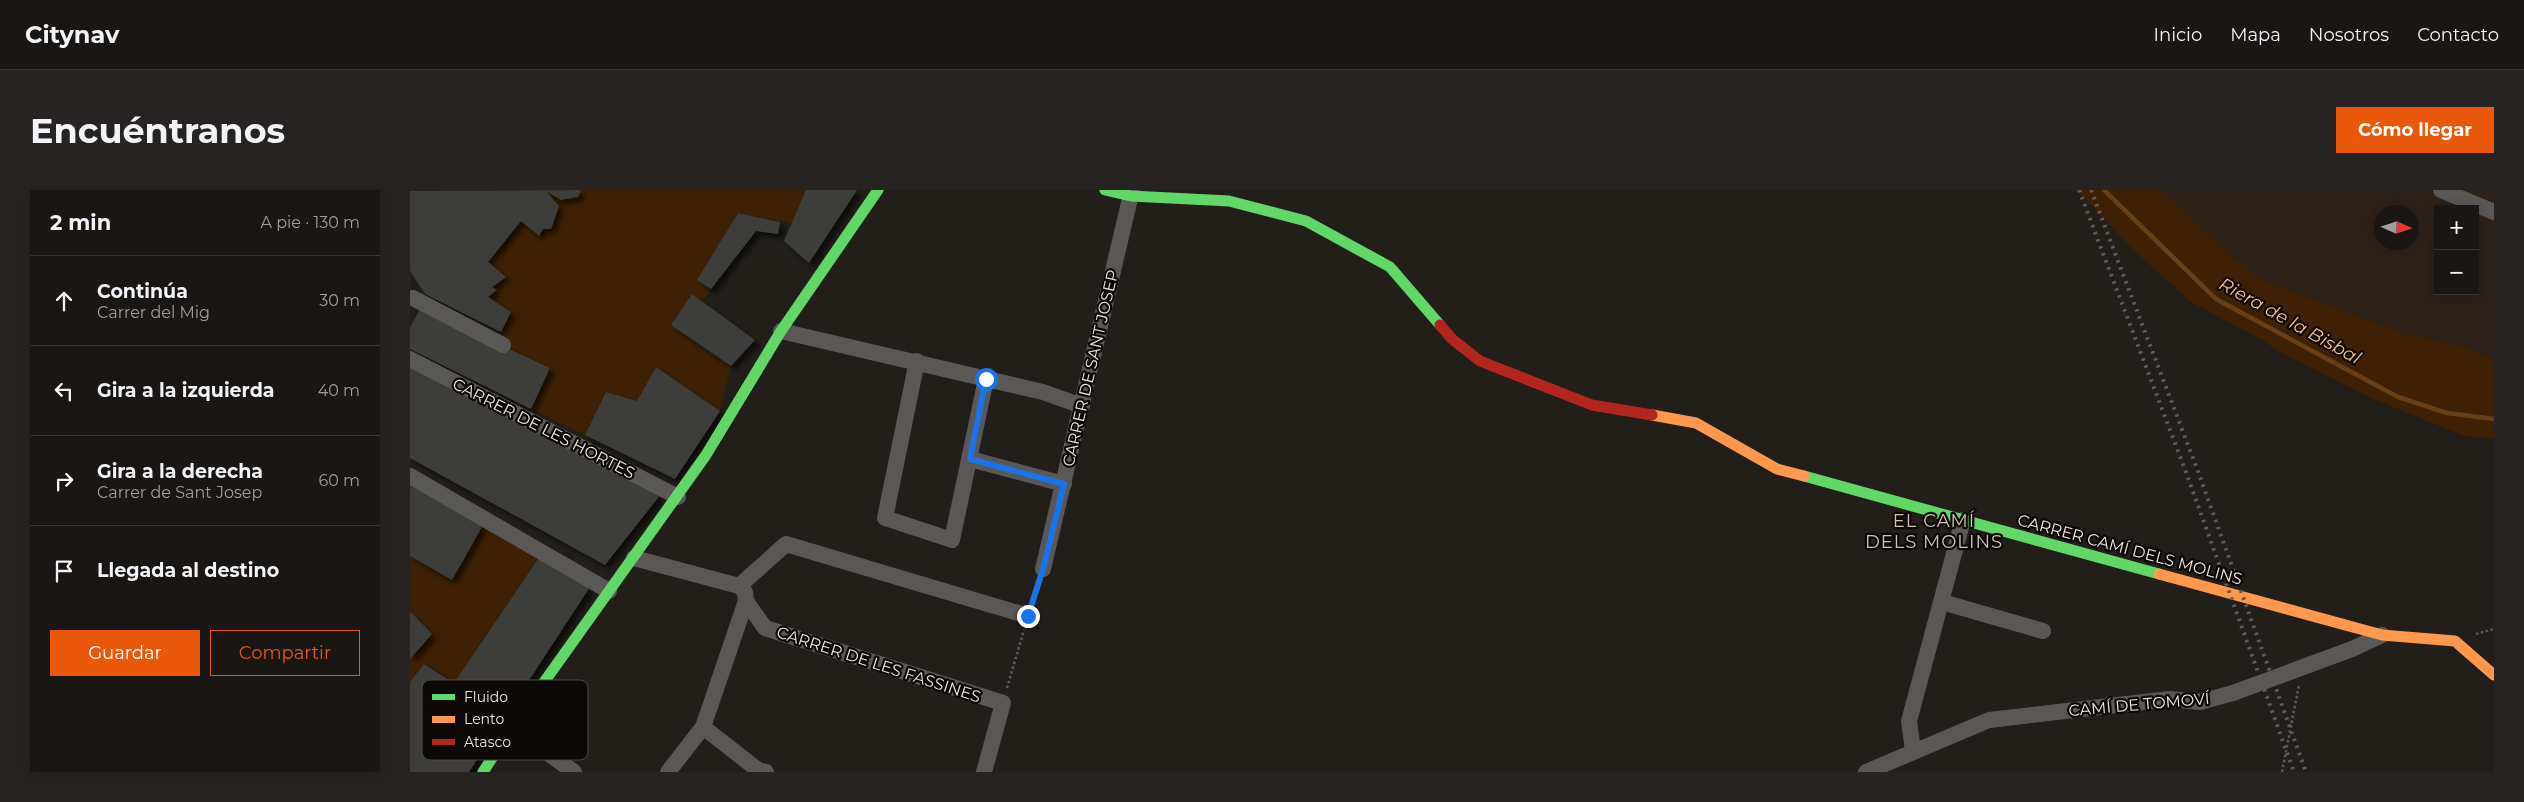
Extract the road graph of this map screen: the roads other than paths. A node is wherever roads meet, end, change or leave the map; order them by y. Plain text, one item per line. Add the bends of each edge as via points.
1 (878, 190) edge
2 (1105, 190) edge
3 (2441, 190) edge
4 (1131, 193) edge
5 (2494, 212) edge
6 (411, 299) edge
7 (781, 331) junction
8 (503, 345) dead end
9 (410, 359) edge
10 (917, 361) junction
11 (986, 379) junction
12 (1082, 406) junction
13 (970, 459) junction
14 (410, 476) edge
15 (1064, 484) junction
16 (678, 497) junction
17 (1963, 520) junction
18 (634, 558) junction
19 (1043, 569) road end
20 (609, 592) junction
21 (742, 593) junction
22 (1942, 602) junction
23 (1028, 616) road end
24 (2043, 631) dead end
25 (2382, 635) junction
26 (2494, 675) edge
27 (546, 680) edge
28 (703, 726) junction
29 (1913, 751) junction
30 (491, 760) edge
31 (557, 760) edge
32 (761, 771) edge
33 (483, 772) edge
34 (574, 772) edge
35 (668, 772) edge
36 (984, 772) edge
37 (1866, 772) edge

1 - 7 street
2 - 4 street, CARRER CAMÍ DELS MOLINS
3 - 5 street
4 - 12 street, CARRER DE SANT JOSEP
4 - 17 street, CARRER CAMÍ DELS MOLINS via 1229,201 1306,221 1390,267 1452,339 1480,361 1592,405 1696,423 1777,469
6 - 8 street
7 - 10 street
7 - 16 street
9 - 16 street, CARRER DE LES HORTES
10 - 11 street
10 - 13 street via 885,518 952,540
11 - 12 street via 1042,392
11 - 13 street
12 - 15 street, CARRER DE SANT JOSEP
13 - 15 street
14 - 20 street
15 - 19 street, CARRER DE SANT JOSEP
16 - 18 street
17 - 22 street
17 - 25 street, CARRER CAMÍ DELS MOLINS
18 - 20 street
18 - 21 street
20 - 27 street
21 - 23 street via 786,544
21 - 28 street
21 - 36 street, CARRER DE LES FASSINES via 765,628 1003,703
22 - 24 street
22 - 29 street via 1909,721
25 - 26 street, CARRER CAMÍ DELS MOLINS via 2455,640
25 - 29 street, CAMÍ DE TOMOVÍ via 2302,668 2200,702 2169,699 1989,720
28 - 32 street
28 - 35 street
29 - 37 street, CAMÍ DE TOMOVÍ
30 - 33 street
31 - 34 street

